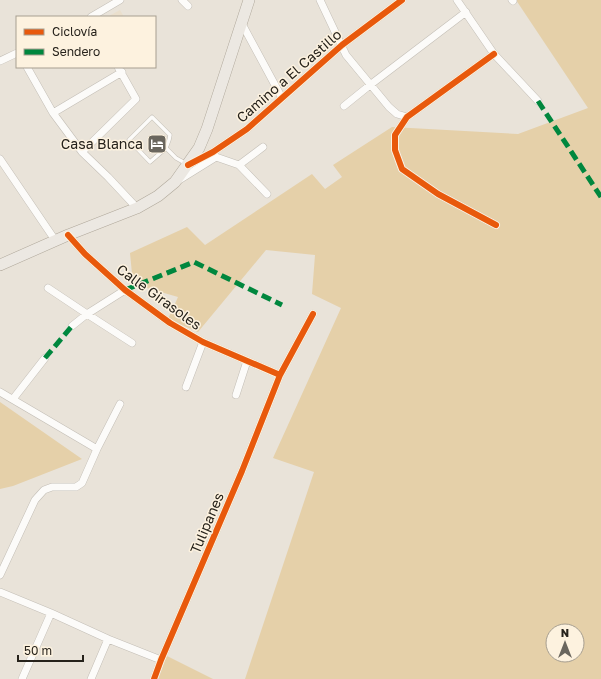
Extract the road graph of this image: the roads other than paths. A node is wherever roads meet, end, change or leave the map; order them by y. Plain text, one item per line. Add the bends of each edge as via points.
1 (120, 0) edge
2 (182, 0) edge
3 (249, 0) edge
4 (320, 0) edge
5 (402, 0) edge
6 (457, 0) edge
7 (188, 6) dead end
8 (466, 12) junction
9 (93, 16) edge
10 (241, 22) junction
11 (342, 45) junction
12 (16, 53) edge
13 (494, 54) junction
14 (0, 61) edge
15 (28, 68) edge
16 (120, 70) edge
17 (370, 85) junction
18 (282, 98) junction
19 (538, 101) dead end
20 (344, 106) dead end
21 (53, 113) junction
22 (407, 117) junction
23 (166, 148) junction
24 (263, 148) dead end
25 (82, 152) junction
26 (214, 155) junction
27 (0, 159) edge
28 (188, 165) junction
29 (239, 165) junction
30 (175, 182) junction
31 (267, 194) dead end
32 (137, 208) junction
33 (496, 225) dead end
34 (68, 235) junction
35 (55, 240) junction
36 (2, 261) edge
37 (48, 288) dead end
38 (125, 290) junction
39 (87, 314) junction
40 (312, 314) dead end
41 (72, 326) dead end
42 (203, 342) junction
43 (132, 343) dead end
44 (45, 358) dead end
45 (247, 361) junction
46 (280, 375) junction
47 (186, 387) dead end
48 (0, 392) edge
49 (236, 394) dead end
50 (13, 399) junction
51 (120, 404) dead end
52 (96, 449) junction
53 (0, 575) edge
54 (0, 592) edge
55 (51, 613) junction
56 (108, 639) junction
57 (161, 660) junction
58 (22, 679) edge
59 (92, 679) edge
60 (154, 679) edge

1 - 9 street
2 - 7 street
3 - 10 main road
4 - 11 street
5 - 11 street, Camino a El Castillo
6 - 8 street
8 - 13 street
8 - 17 street
10 - 18 street
10 - 28 main road via 207,129
11 - 17 street via 346,55
11 - 18 street, Camino a El Castillo
12 - 14 street
13 - 19 street
13 - 22 street
15 - 21 street
16 - 21 street
16 - 25 street via 136,99
17 - 20 street
17 - 22 street via 389,108
18 - 26 street, Camino a El Castillo
21 - 25 street
22 - 33 street via 395,135 394,150 402,169 438,194
23 - 23 lane via 170,135 152,117 129,140 150,162
23 - 28 lane
24 - 29 street
25 - 32 street
26 - 28 street, Camino a El Castillo
26 - 29 street
26 - 30 street, Camino a El Castillo
27 - 35 street
28 - 30 main road
29 - 31 street
30 - 32 main road
32 - 34 main road
34 - 35 main road
34 - 38 street, Calle Girasoles
35 - 36 main road
37 - 39 street
38 - 39 street
38 - 42 street, Calle Girasoles via 170,323
39 - 41 street
39 - 43 street
40 - 46 street, Tulipanes
42 - 45 street, Calle Girasoles
42 - 47 street
44 - 50 street
45 - 46 street, Calle Girasoles
45 - 49 street
46 - 57 street, Tulipanes
48 - 50 street
50 - 52 street
51 - 52 street
52 - 53 street via 82,483 76,487 52,487 44,490 35,500
54 - 55 street
55 - 56 street
55 - 58 street
56 - 57 street
56 - 59 street
57 - 60 street, Tulipanes

